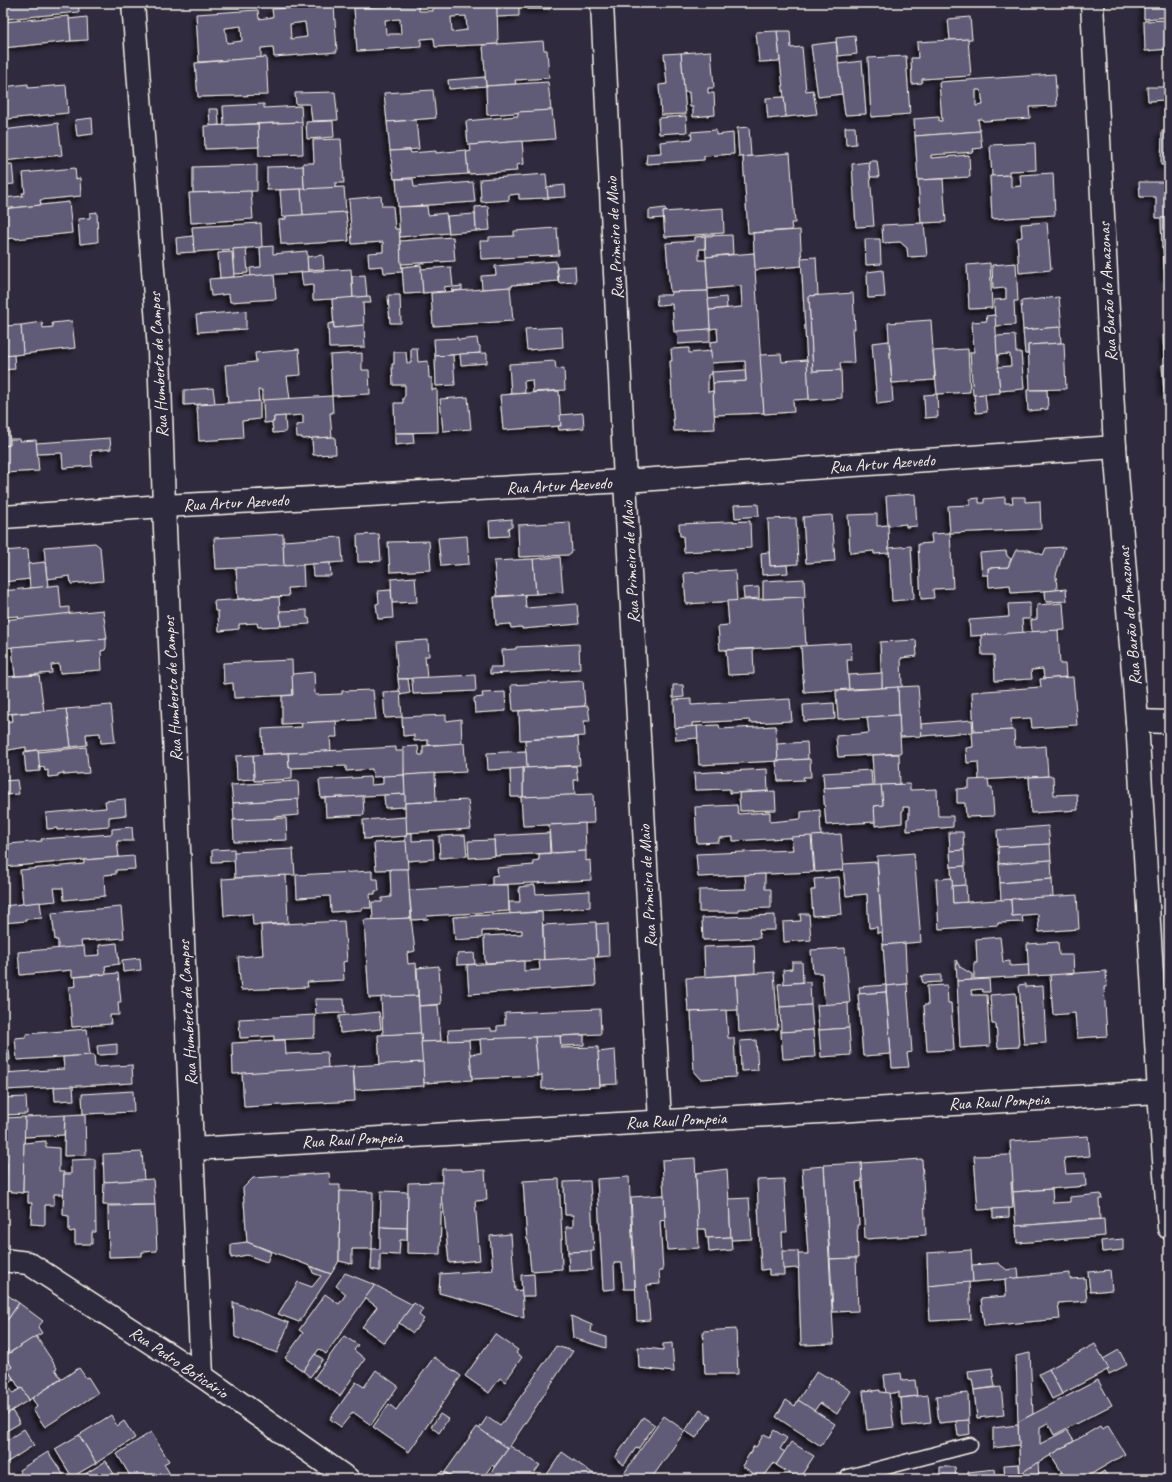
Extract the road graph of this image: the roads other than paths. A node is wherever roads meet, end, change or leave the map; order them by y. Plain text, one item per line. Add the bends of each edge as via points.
1 (133, 3) edge
2 (602, 3) edge
3 (1092, 3) edge
4 (1115, 447) junction
5 (625, 481) junction
6 (164, 506) junction
7 (3, 517) edge
8 (1137, 721) junction
9 (1169, 722) edge
10 (1159, 1092) junction
11 (660, 1121) junction
12 (193, 1149) junction
13 (1169, 1228) edge
14 (3, 1260) edge
15 (202, 1376) junction
16 (970, 1445) dead end
17 (348, 1479) edge
18 (847, 1479) edge

1 - 6 street, Rua Humberto de Campos via 159,350
2 - 5 street, Rua Primeiro de Maio
3 - 4 street, Rua Barão do Amazonas
4 - 5 street, Rua Artur Azevedo
4 - 8 street, Rua Barão do Amazonas
5 - 6 street, Rua Artur Azevedo
5 - 11 street, Rua Primeiro de Maio
6 - 7 street, Rua Artur Azevedo
6 - 12 street, Rua Humberto de Campos
8 - 9 street
8 - 10 street, Rua Barão do Amazonas
10 - 11 street, Rua Raul Pompeia
10 - 13 street, Rua Barão do Amazonas
11 - 12 street, Rua Raul Pompeia
12 - 15 street, Rua Humberto de Campos
14 - 15 street, Rua Pedro Boticário via 28,1263
15 - 17 street, Rua Pedro Boticário
16 - 18 lane

